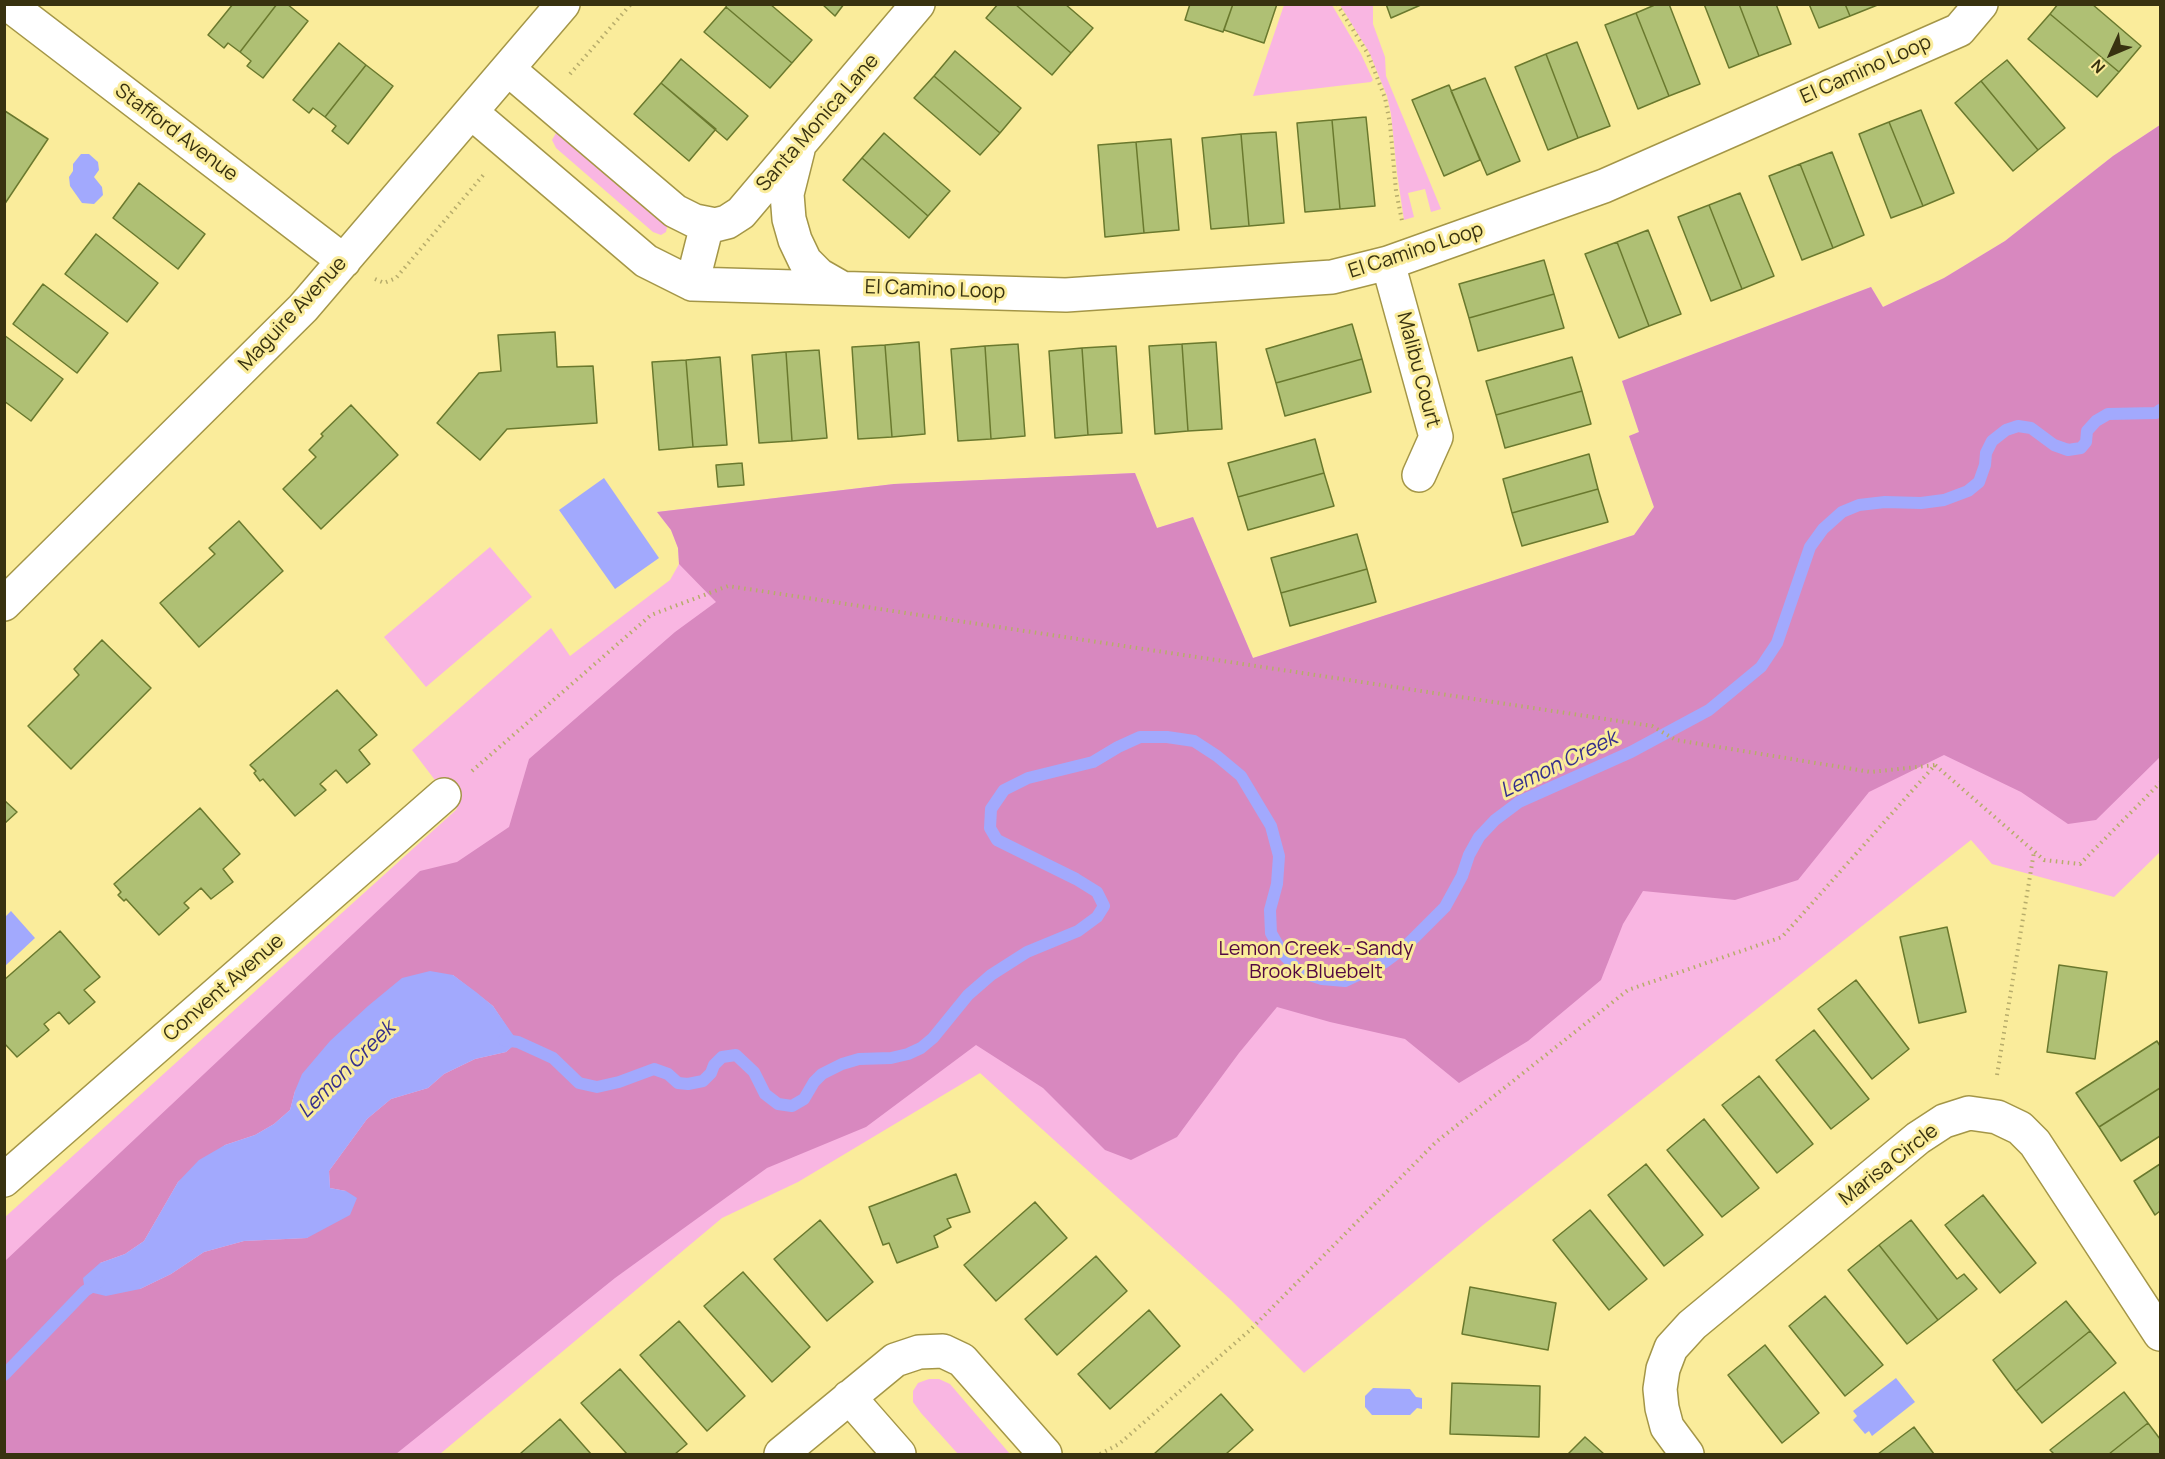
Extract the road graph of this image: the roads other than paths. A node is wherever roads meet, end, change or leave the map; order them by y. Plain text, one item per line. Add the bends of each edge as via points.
1 (8, 4) edge
2 (563, 4) edge
3 (918, 4) edge
4 (1981, 4) edge
5 (508, 69) junction
6 (471, 112) junction
7 (800, 145) junction
8 (707, 225) junction
9 (344, 261) junction
10 (1388, 263) junction
11 (692, 284) junction
12 (840, 287) junction
13 (1419, 475) dead end
14 (9, 593) edge
15 (444, 795) road end
16 (4, 1180) edge
17 (2160, 1334) edge
18 (849, 1397) junction
19 (780, 1455) edge
20 (899, 1455) edge
21 (1045, 1455) edge
22 (1686, 1455) edge

1 - 9 street, Stafford Avenue
2 - 5 street, Maguire Avenue
3 - 7 street, Santa Monica Lane
4 - 10 street, El Camino Loop via 1959,30 1604,186
5 - 6 street, Maguire Avenue
5 - 8 street via 675,212
6 - 9 street, Maguire Avenue
6 - 11 street via 646,261
7 - 8 street, Santa Monica Lane via 741,213 727,222
7 - 12 street via 787,194 789,219 805,261
8 - 11 street
9 - 14 street, Maguire Avenue via 303,308
10 - 12 street, El Camino Loop via 1332,278 1066,295
10 - 13 street, Malibu Court via 1436,437
11 - 12 street, El Camino Loop
15 - 16 street, Convent Avenue
17 - 22 street, Marisa Circle via 2035,1143 2020,1128 1997,1117 1969,1113 1944,1121 1918,1138 1692,1325 1671,1348 1662,1379 1662,1408 1667,1427
18 - 19 street
18 - 20 street
18 - 21 street via 896,1360 919,1352 942,1351 962,1360

